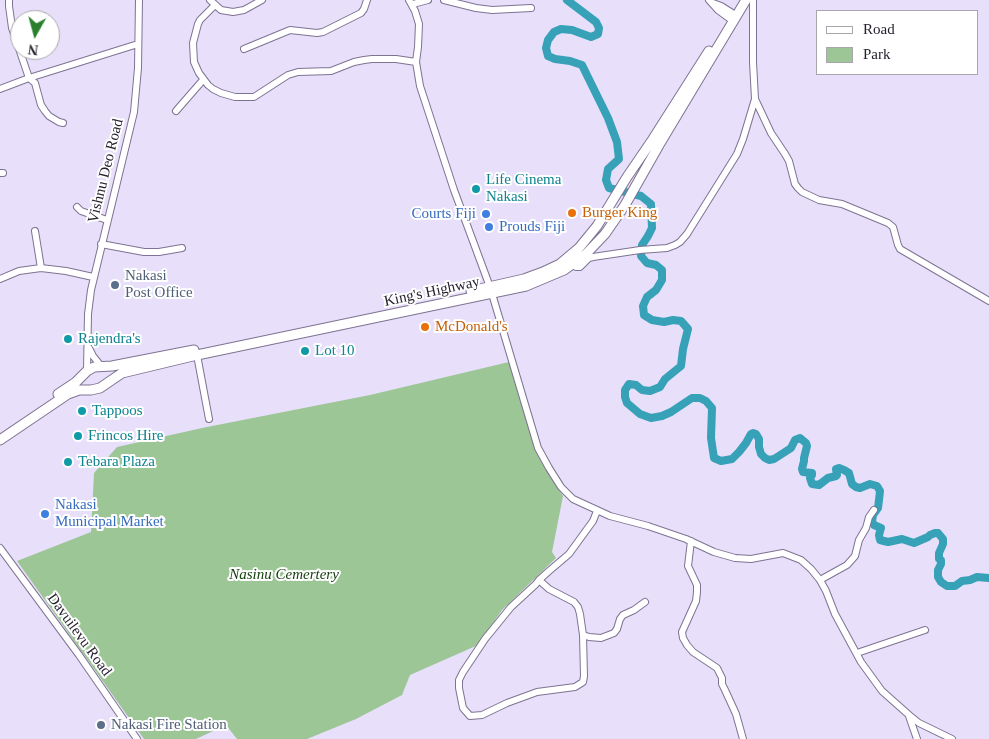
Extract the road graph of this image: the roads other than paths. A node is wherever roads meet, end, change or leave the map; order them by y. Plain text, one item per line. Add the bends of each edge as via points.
1 (9, 0) edge
2 (139, 0) edge
3 (262, 0) edge
4 (367, 0) edge
5 (428, 0) edge
6 (444, 0) edge
7 (739, 0) edge
8 (746, 0) edge
9 (753, 0) edge
10 (711, 1) edge
11 (213, 2) edge
12 (411, 2) edge
13 (531, 8) dead end
14 (732, 17) junction
15 (138, 44) junction
16 (244, 48) dead end
17 (416, 62) junction
18 (29, 78) junction
19 (203, 80) junction
20 (0, 89) edge
21 (755, 99) junction
22 (176, 111) dead end
23 (63, 123) dead end
24 (77, 207) dead end
25 (107, 220) junction
26 (34, 231) dead end
27 (101, 244) junction
28 (182, 248) dead end
29 (574, 264) junction
30 (41, 268) junction
31 (93, 277) junction
32 (0, 278) edge
33 (491, 290) junction
34 (989, 301) edge
35 (89, 347) junction
36 (197, 355) junction
37 (101, 366) junction
38 (87, 371) junction
39 (101, 387) junction
40 (209, 419) dead end
41 (0, 433) edge
42 (0, 440) edge
43 (874, 510) dead end
44 (597, 511) junction
45 (691, 541) junction
46 (0, 548) edge
47 (540, 580) junction
48 (820, 580) junction
49 (646, 602) dead end
50 (925, 630) dead end
51 (583, 635) junction
52 (857, 653) junction
53 (908, 715) junction
54 (137, 739) edge
55 (743, 739) edge
56 (918, 739) edge
57 (952, 739) edge

1 - 18 street via 12,28
2 - 15 street, Vishnu Deo Road
3 - 11 street via 238,12 221,10
4 - 16 street via 361,13 323,32 290,30
5 - 12 street
6 - 13 street via 492,10
7 - 14 highway, King's Highway
8 - 14 highway, King's Highway
9 - 21 street
10 - 14 street via 718,10
11 - 19 street via 200,20 192,51
12 - 17 street via 419,24
14 - 29 highway, King's Highway via 625,205 605,234
14 - 33 highway, King's Highway via 597,226 579,248 560,264
15 - 18 street
15 - 25 street, Vishnu Deo Road via 133,117
17 - 19 street via 372,59 331,71 298,72 250,97 221,93
17 - 33 street via 420,86 454,190
18 - 20 street
18 - 23 street via 49,116
19 - 22 street
21 - 29 street via 737,154 687,234 675,245 589,258 580,267
21 - 34 street via 789,161 798,188 819,200 842,204 888,223 893,227 900,249
24 - 25 street
25 - 27 street, Vishnu Deo Road
26 - 30 street
27 - 28 street via 144,252
27 - 31 street, Vishnu Deo Road
29 - 33 highway, King's Highway via 526,286
30 - 31 street
30 - 32 street
31 - 35 street, Vishnu Deo Road via 88,314
33 - 36 highway, King's Highway
33 - 37 highway, King's Highway
33 - 44 street via 538,448 573,499
35 - 37 street
35 - 38 street, Vishnu Deo Road
36 - 39 highway, King's Highway via 122,373
36 - 40 street
37 - 38 highway, King's Highway
37 - 39 highway via 106,378
38 - 39 highway via 92,385
38 - 41 highway, King's Highway via 76,382
39 - 42 highway, King's Highway via 68,394
43 - 48 street via 855,556 847,565
44 - 45 street
44 - 47 street via 569,554
45 - 48 street via 735,558 751,559 783,553 801,560
45 - 55 street via 688,566 698,592 682,632 683,638 693,652 717,668
46 - 54 street, Davuilevu Road
47 - 51 street via 578,607
47 - 51 street via 506,613 459,680 463,708 467,714 482,715 537,692 580,684 584,676
48 - 52 street
49 - 51 street via 623,615 614,633 602,638
50 - 52 street
52 - 53 street via 882,691
53 - 56 street
53 - 57 street

